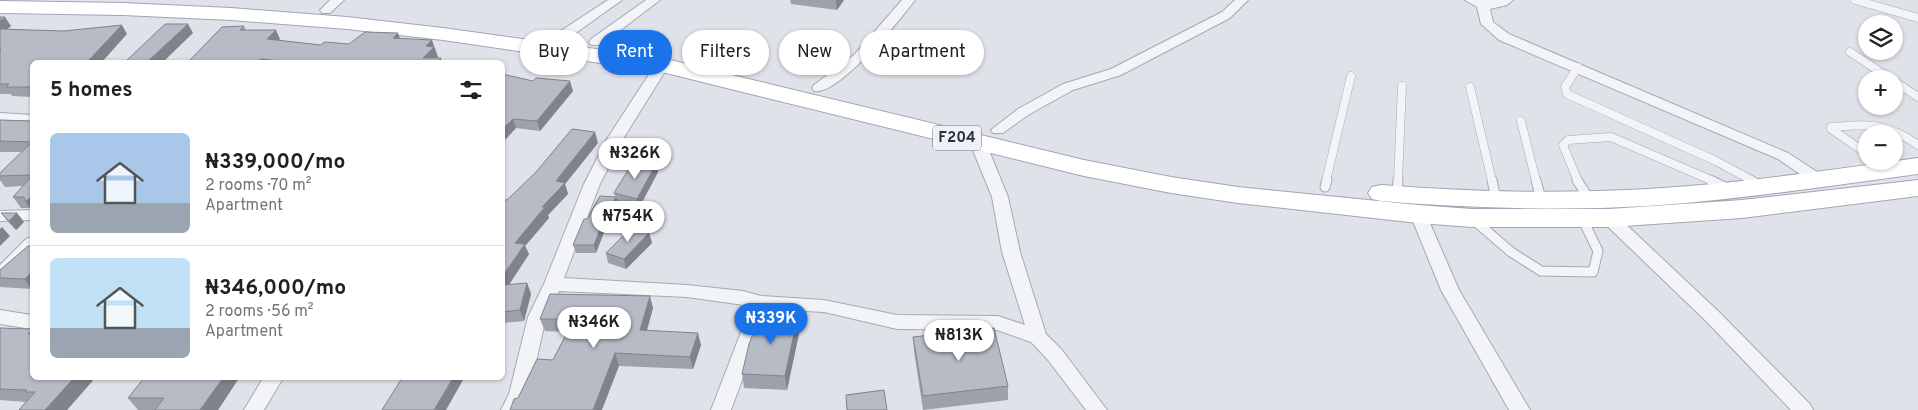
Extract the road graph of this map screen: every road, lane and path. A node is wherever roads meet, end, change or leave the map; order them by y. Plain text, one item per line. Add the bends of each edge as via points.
1 (163, 0) edge
2 (616, 0) edge
3 (654, 0) edge
4 (909, 0) edge
5 (1242, 0) edge
6 (1507, 0) edge
7 (1855, 0) edge
8 (1477, 3) edge
9 (332, 5) edge
10 (0, 7) edge
11 (1918, 18) edge
12 (571, 30) edge
13 (520, 32) edge
14 (588, 41) edge
15 (596, 42) junction
16 (1850, 52) dead end
17 (598, 56) edge
18 (672, 67) edge
19 (1578, 67) junction
20 (1877, 70) edge
21 (656, 75) edge
22 (1351, 76) dead end
23 (1402, 86) dead end
24 (1470, 87) dead end
25 (1903, 87) edge
26 (819, 88) junction
27 (1918, 97) edge
28 (0, 118) edge
29 (30, 119) edge
30 (1521, 121) dead end
31 (1858, 125) edge
32 (1858, 125) edge
33 (1879, 125) edge
34 (998, 130) junction
35 (1903, 135) edge
36 (978, 144) junction
37 (1918, 145) edge
38 (1858, 148) edge
39 (1903, 166) edge
40 (1918, 166) edge
41 (1863, 170) edge
42 (1819, 180) junction
43 (1764, 187) junction
44 (1325, 188) junction
45 (1729, 189) junction
46 (1917, 190) edge
47 (1397, 194) junction
48 (1496, 199) junction
49 (1541, 199) junction
50 (1586, 208) junction
51 (1418, 214) junction
52 (30, 215) edge
53 (0, 216) edge
54 (1472, 218) junction
55 (1609, 218) junction
56 (30, 245) edge
57 (0, 274) edge
58 (553, 284) junction
59 (761, 302) junction
60 (0, 317) edge
61 (30, 322) edge
62 (1038, 337) junction
63 (272, 380) edge
64 (254, 410) edge
65 (511, 410) edge
66 (721, 410) edge
67 (1097, 410) edge
68 (1520, 410) edge
69 (1803, 410) edge

1 - 9 main road, F204
2 - 12 street
3 - 15 street
4 - 26 street via 859,58
5 - 34 street via 1226,14 1116,72 1068,87
6 - 8 street via 1499,5
7 - 11 lane
8 - 19 street via 1487,24 1504,37
9 - 13 main road, F204
10 - 17 main road, F204 via 123,9 348,23
14 - 15 main road, F204
15 - 26 main road, F204 via 696,60
16 - 20 lane
18 - 36 main road, F204
19 - 42 street via 1783,156
19 - 43 lane via 1565,87 1567,94
21 - 58 street via 592,184
22 - 44 lane
23 - 47 lane
24 - 48 lane
25 - 27 lane
26 - 34 main road, F204
28 - 29 street
30 - 49 lane
31 - 33 lane
32 - 38 lane via 1831,127
34 - 44 main road, F204 via 1173,167
35 - 37 lane
36 - 51 main road, F204 via 1171,185
36 - 62 street via 1000,197 1011,252
39 - 40 main road, F204
41 - 42 main road, F204
42 - 43 main road, F204
43 - 45 main road, F204
44 - 47 main road, F204
45 - 50 main road, F204
45 - 50 lane via 1611,137 1568,140 1563,145 1566,160
46 - 55 main road, F204 via 1742,209
47 - 48 main road, F204
48 - 49 main road, F204
49 - 50 main road, F204
50 - 54 main road, F204
50 - 54 lane via 1598,251 1593,272 1541,271 1510,252
50 - 55 main road, F204
51 - 54 main road, F204
51 - 68 street via 1450,290
52 - 53 street
55 - 69 street via 1713,317
56 - 57 street
58 - 59 street via 687,291 743,296
58 - 65 street via 536,318 519,394
59 - 62 street via 824,306 896,322 998,323
59 - 66 street
60 - 61 street
62 - 67 street
63 - 64 street

